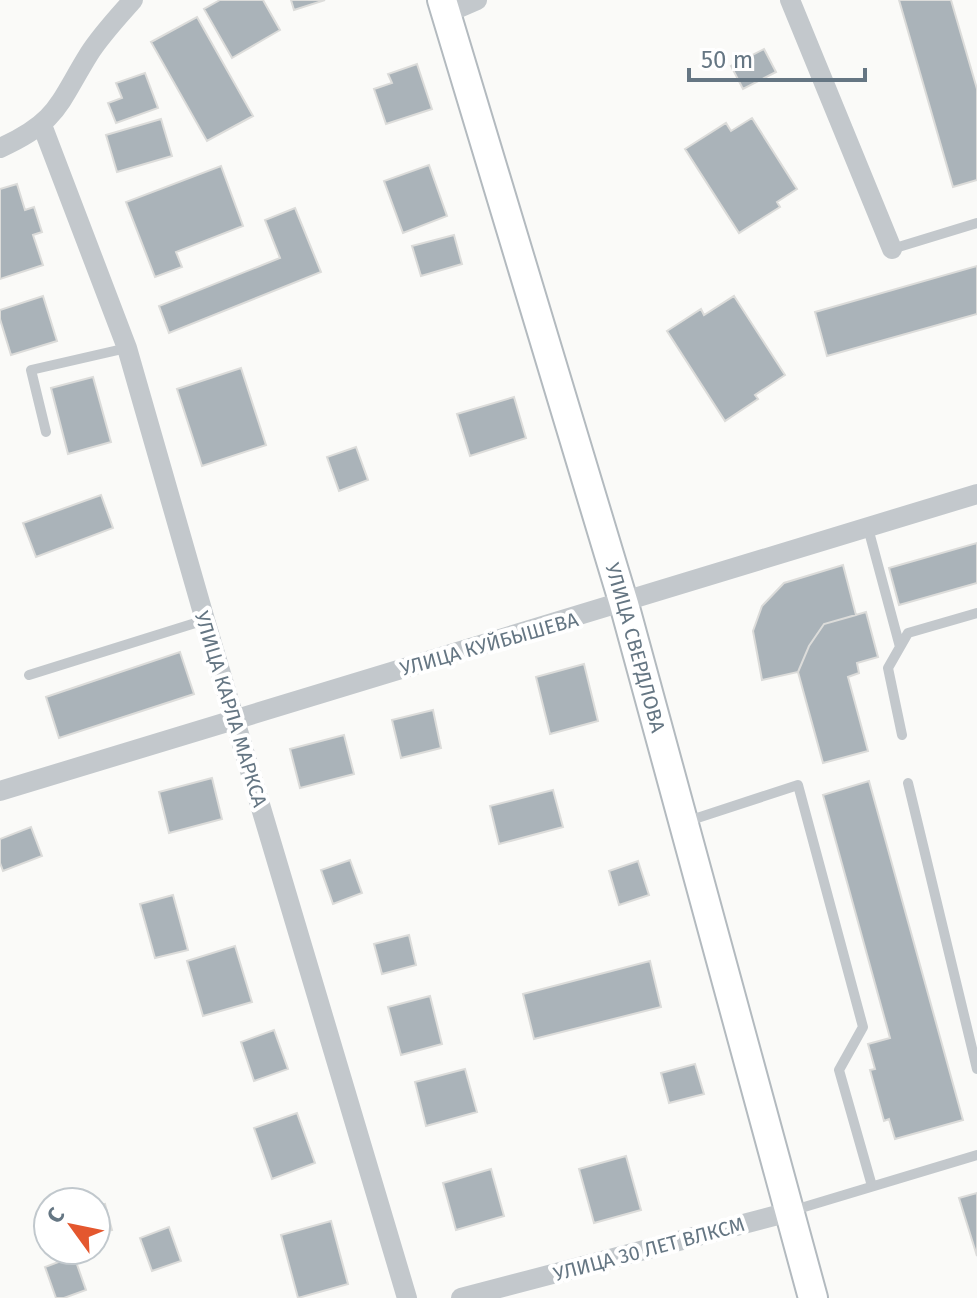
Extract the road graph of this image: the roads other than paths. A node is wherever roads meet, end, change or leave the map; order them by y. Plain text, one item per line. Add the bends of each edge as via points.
1 (133, 0) edge
2 (477, 0) edge
3 (790, 0) edge
4 (444, 6) edge
5 (42, 125) junction
6 (0, 148) edge
7 (977, 223) edge
8 (892, 249) joint
9 (127, 348) junction
10 (46, 432) dead end
11 (977, 494) edge
12 (868, 528) junction
13 (624, 604) junction
14 (977, 613) edge
15 (205, 620) junction
16 (900, 647) junction
17 (29, 675) dead end
18 (234, 719) junction
19 (902, 735) dead end
20 (908, 783) dead end
21 (0, 791) edge
22 (683, 823) junction
23 (973, 1031) edge
24 (977, 1069) edge
25 (977, 1155) edge
26 (872, 1186) junction
27 (789, 1212) junction
28 (407, 1298) edge
29 (461, 1298) edge
30 (813, 1298) edge

1 - 5 street
2 - 4 street
3 - 8 street
4 - 13 main road, УЛИЦА СВЕРДЛОВА
5 - 6 street
5 - 9 street, УЛИЦА КАРЛА МАРКСА
7 - 8 lane
9 - 10 lane via 31,370
9 - 15 street, УЛИЦА КАРЛА МАРКСА
11 - 12 street, УЛИЦА КУЙБЫШЕВА
12 - 13 street, УЛИЦА КУЙБЫШЕВА
12 - 16 lane
13 - 18 street, УЛИЦА КУЙБЫШЕВА
13 - 22 main road, УЛИЦА СВЕРДЛОВА
14 - 16 lane via 908,633
15 - 17 lane
15 - 18 street, УЛИЦА КАРЛА МАРКСА
16 - 19 lane via 888,668
18 - 21 street, УЛИЦА КУЙБЫШЕВА
18 - 28 street, УЛИЦА КАРЛА МАРКСА
20 - 23 lane
22 - 26 lane via 798,785 863,1027 839,1070
22 - 27 main road, УЛИЦА СВЕРДЛОВА
23 - 24 lane
25 - 26 lane
26 - 27 lane
27 - 29 street, УЛИЦА 30 ЛЕТ ВЛКСМ
27 - 30 main road, УЛИЦА СВЕРДЛОВА

